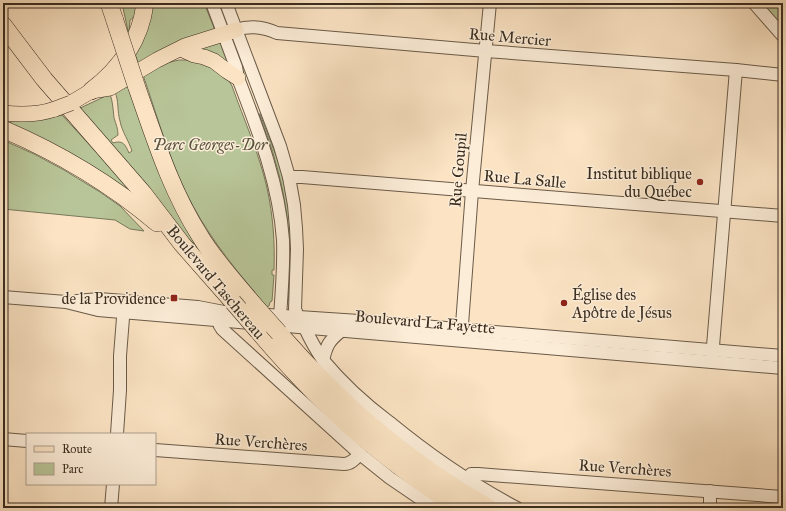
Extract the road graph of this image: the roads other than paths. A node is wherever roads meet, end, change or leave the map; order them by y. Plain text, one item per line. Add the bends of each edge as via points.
1 (109, 3) edge
2 (115, 3) edge
3 (145, 3) edge
4 (212, 3) edge
5 (226, 3) edge
6 (490, 3) edge
7 (754, 3) edge
8 (115, 21) junction
9 (3, 25) edge
10 (230, 32) junction
11 (783, 36) edge
12 (181, 49) junction
13 (486, 51) junction
14 (736, 70) junction
15 (783, 75) edge
16 (238, 78) junction
17 (91, 91) junction
18 (3, 113) edge
19 (3, 130) edge
20 (289, 177) junction
21 (472, 190) junction
22 (724, 212) junction
23 (783, 216) edge
24 (182, 244) junction
25 (3, 297) edge
26 (124, 307) junction
27 (224, 311) junction
28 (280, 316) junction
29 (298, 316) junction
30 (304, 328) junction
31 (283, 330) junction
32 (341, 331) junction
33 (461, 335) junction
34 (713, 356) junction
35 (783, 356) edge
36 (323, 360) junction
37 (783, 368) edge
38 (117, 433) edge
39 (3, 439) edge
40 (26, 441) edge
41 (156, 450) edge
42 (360, 454) junction
43 (467, 479) junction
44 (113, 485) edge
45 (710, 491) junction
46 (783, 497) edge
47 (110, 508) edge
48 (432, 508) edge
49 (460, 508) edge
50 (489, 508) edge
51 (517, 508) edge
52 (710, 508) edge

1 - 8 highway
2 - 8 highway, Boulevard Taschereau
3 - 17 highway via 139,30 123,60
4 - 10 street
5 - 10 street
6 - 13 street, Rue Goupil
7 - 11 street
8 - 31 highway, Boulevard Taschereau, bridge via 164,165 183,207 222,268 254,305
9 - 24 highway, Boulevard Taschereau via 44,79 143,193
10 - 12 main road
10 - 13 street, Rue Mercier via 245,27 266,28 277,32
10 - 16 street
10 - 20 street via 280,146
12 - 16 main road via 214,61
12 - 17 main road via 110,88
13 - 14 street, Rue Mercier
13 - 21 street, Rue Goupil
14 - 15 street, Rue Mercier
14 - 22 street
16 - 28 street via 266,154 278,201 284,255
17 - 18 main road, bridge via 71,103 48,112
19 - 24 highway via 56,155 98,180 148,215
20 - 21 street, Rue La Salle
20 - 29 street via 296,228 294,305
21 - 22 street, Rue La Salle
21 - 33 street, Rue Goupil
22 - 23 street, Rue La Salle
22 - 34 street
24 - 27 highway, Boulevard Taschereau
25 - 26 street, Boulevard La Fayette via 66,302 98,310
26 - 27 street, Boulevard La Fayette
26 - 38 street
27 - 28 street, Boulevard La Fayette
27 - 31 street, Boulevard La Fayette
27 - 42 street, Boulevard Taschereau via 220,326 224,331
27 - 49 highway, Boulevard Taschereau, bridge via 258,331 310,388 360,436 429,489
28 - 29 street, Boulevard La Fayette
28 - 31 street
29 - 30 street
29 - 33 street, Boulevard La Fayette
30 - 31 street, Boulevard La Fayette
30 - 32 street, Boulevard La Fayette
30 - 36 street
31 - 50 highway, Boulevard Taschereau via 325,383 373,428 426,468
32 - 33 street, Boulevard La Fayette
32 - 36 street via 329,342
33 - 34 street, Boulevard La Fayette
34 - 35 street, Boulevard La Fayette
34 - 37 street, Boulevard La Fayette
36 - 43 street via 372,409
39 - 40 street
41 - 42 street, Rue Verchères via 344,464 349,464
42 - 48 street, Boulevard Taschereau
43 - 45 street, Rue Verchères via 471,474 478,474
43 - 51 street
44 - 47 street
45 - 46 street, Rue Verchères
45 - 52 street

